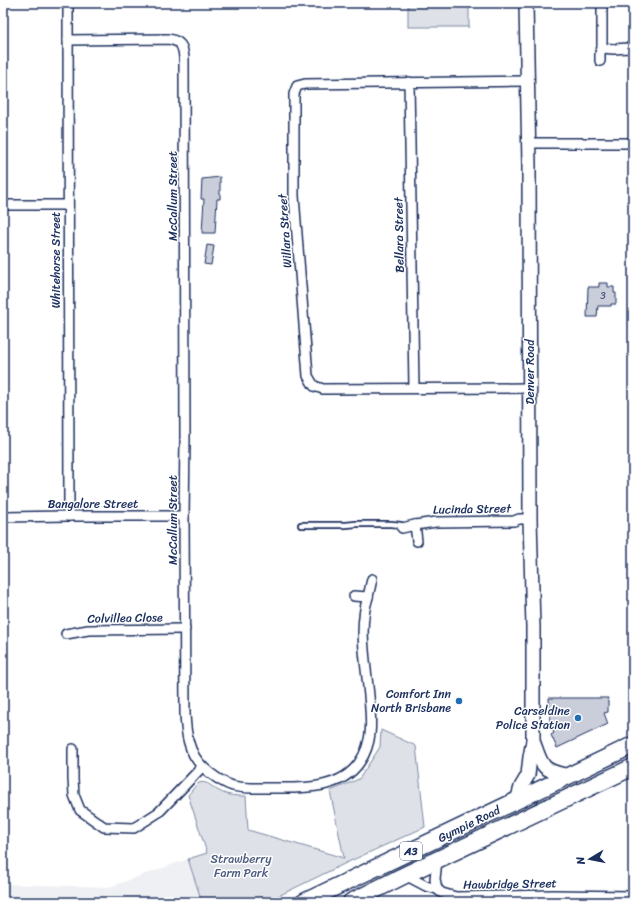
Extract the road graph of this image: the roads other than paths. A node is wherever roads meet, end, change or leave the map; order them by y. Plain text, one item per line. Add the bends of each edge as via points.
1 (68, 3) edge
2 (526, 3) edge
3 (602, 3) edge
4 (68, 40) junction
5 (602, 48) junction
6 (633, 49) edge
7 (600, 61) dead end
8 (528, 81) junction
9 (409, 82) junction
10 (529, 143) junction
11 (633, 143) edge
12 (3, 205) edge
13 (68, 205) junction
14 (414, 388) junction
15 (530, 388) junction
16 (69, 516) junction
17 (184, 516) junction
18 (3, 517) edge
19 (530, 519) junction
20 (301, 525) dead end
21 (414, 525) junction
22 (402, 528) joint
23 (416, 541) dead end
24 (372, 579) dead end
25 (354, 596) dead end
26 (368, 596) junction
27 (185, 629) junction
28 (66, 634) dead end
29 (533, 741) junction
30 (633, 745) edge
31 (73, 749) dead end
32 (202, 767) junction
33 (633, 767) edge
34 (568, 776) junction
35 (517, 801) junction
36 (437, 860) junction
37 (405, 875) junction
38 (437, 890) junction
39 (633, 896) edge
40 (478, 899) edge
41 (304, 902) edge
42 (351, 902) edge

1 - 4 street, Whitehorse Street
2 - 8 street, Denver Road
3 - 5 street
4 - 13 street, Whitehorse Street
4 - 17 street, McCallum Street via 168,39 174,40 183,48 186,440
5 - 6 street
5 - 7 street
8 - 9 street, Willara Street
8 - 10 street, Denver Road
9 - 14 street, Bellara Street
9 - 14 street, Willara Street via 297,86 294,94 294,196 308,376 314,386 323,389
10 - 11 street
10 - 15 street, Denver Road
12 - 13 street
13 - 16 street, Whitehorse Street
14 - 15 street, Willara Street
15 - 19 street, Denver Road
16 - 17 street, Bangalore Street
16 - 18 street, Bangalore Street
17 - 27 street, McCallum Street
19 - 21 street, Lucinda Street
19 - 29 street, Denver Road
20 - 22 lane via 391,524 401,525
21 - 22 street, Lucinda Street
21 - 23 street
24 - 26 street, McCallum Street
25 - 26 street
26 - 32 street, McCallum Street via 363,627 371,729 366,750 359,763 338,780 302,788 234,786
27 - 28 street, Colvillea Close via 88,630
27 - 32 street, McCallum Street via 186,735 192,752
29 - 34 street, Denver Road via 545,767
29 - 35 street, Denver Road via 528,776
30 - 34 highway, Gympie Road / A3
31 - 32 street via 74,795 80,810 104,827 134,828 159,812
33 - 36 highway, Gympie Road / A3
34 - 35 highway, Gympie Road / A3
35 - 41 highway, Gympie Road / A3
36 - 37 highway, Gympie Road / A3
36 - 38 street
37 - 38 street, Hawbridge Street
37 - 42 highway, Gympie Road / A3
38 - 40 street, Hawbridge Street
39 - 40 street, Hawbridge Street via 553,895

